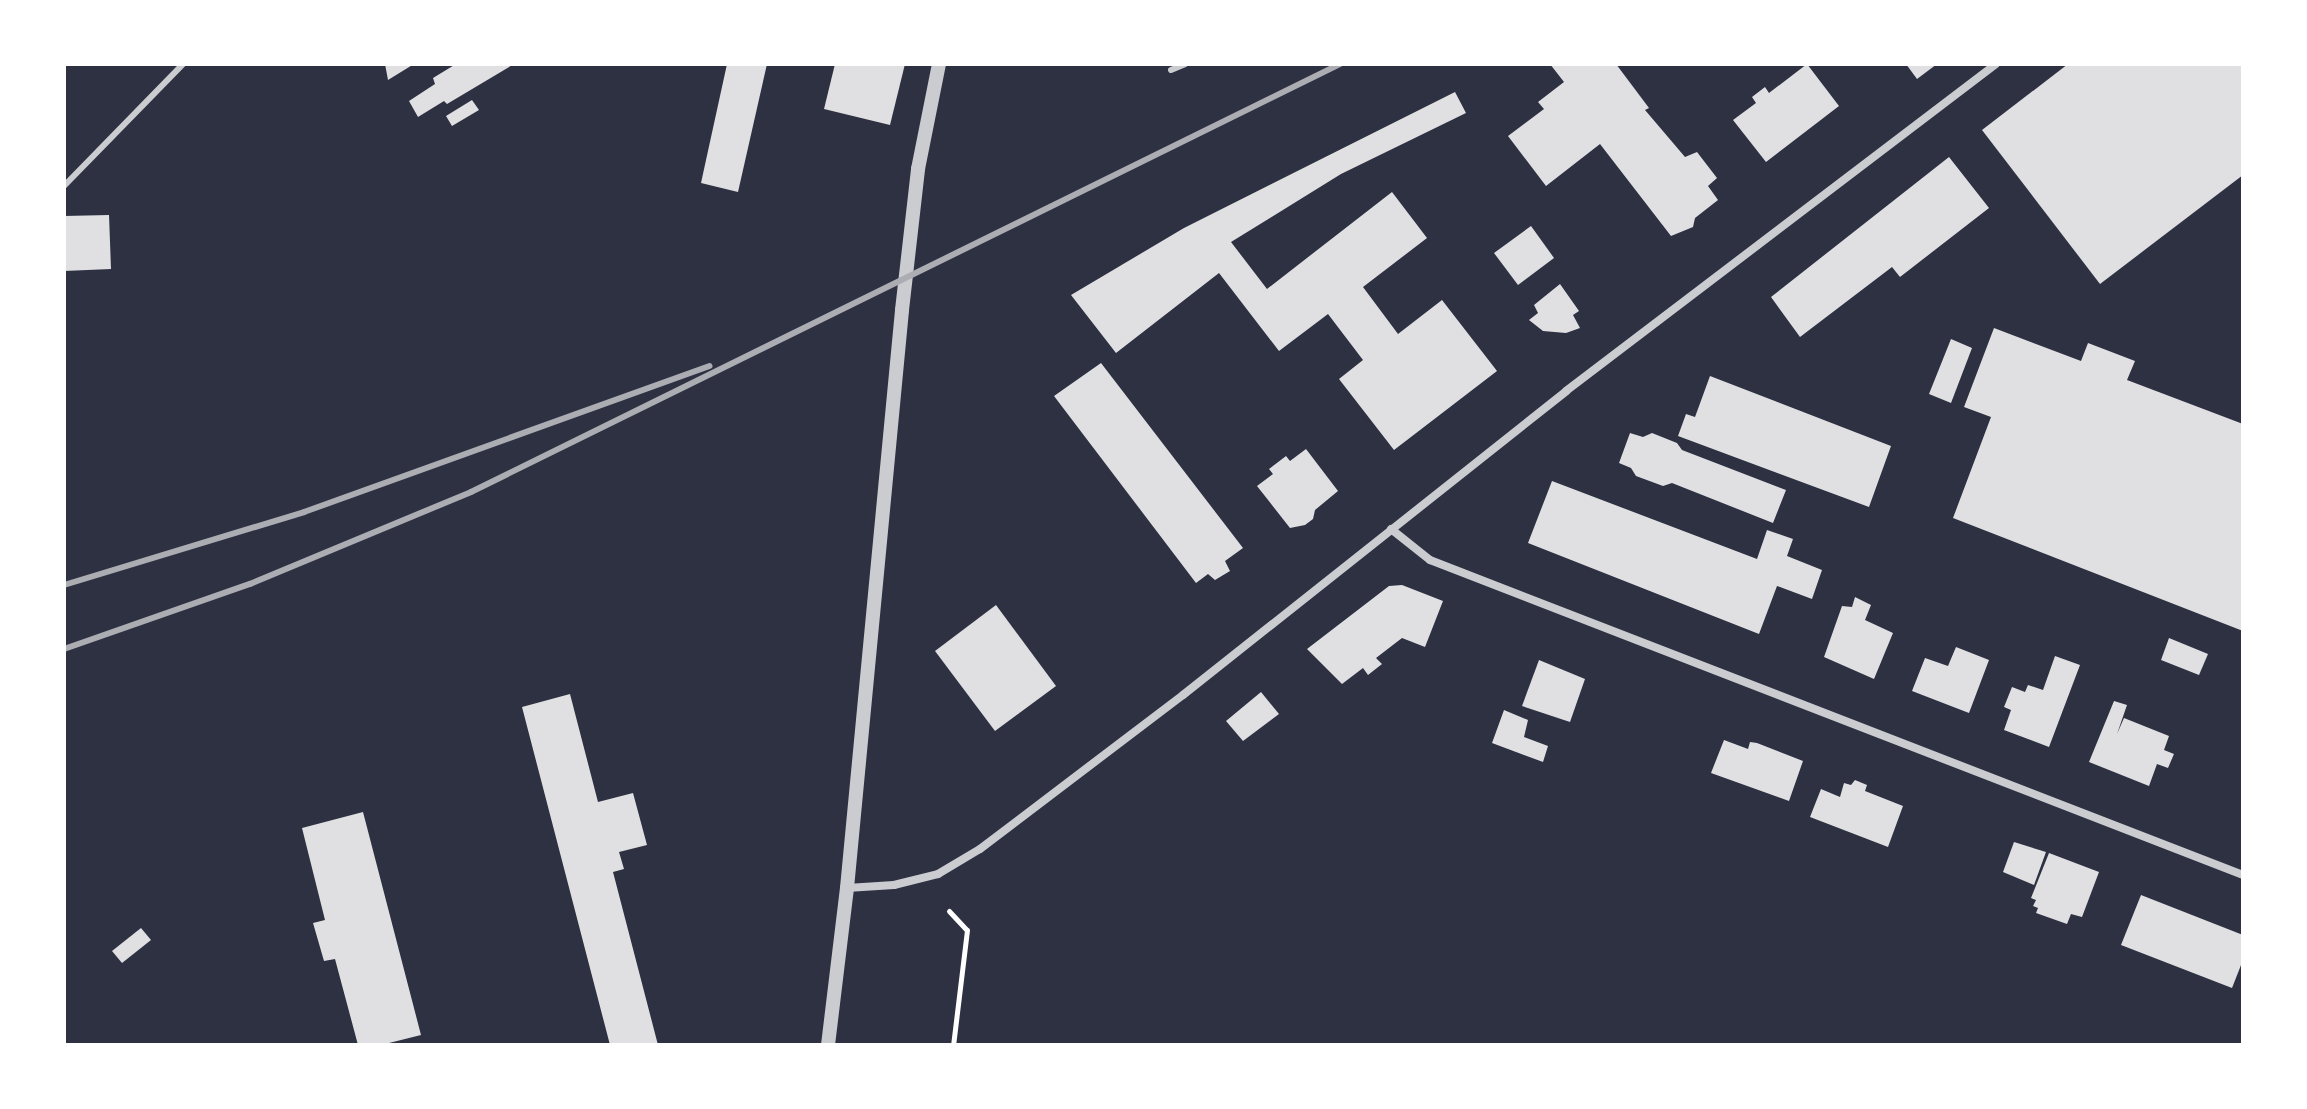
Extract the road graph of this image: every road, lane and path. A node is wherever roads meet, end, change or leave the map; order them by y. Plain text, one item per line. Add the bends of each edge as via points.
1 (183, 64) edge
2 (939, 64) edge
3 (1185, 64) edge
4 (1996, 64) edge
5 (1171, 70) dead end
6 (64, 186) edge
7 (1391, 529) junction
8 (2243, 875) edge
9 (847, 888) junction
10 (949, 911) dead end
11 (828, 1045) edge
12 (953, 1045) edge

1 - 6 lane
2 - 9 street via 918,169 902,310
3 - 5 lane
4 - 7 street
7 - 8 street via 1430,560
7 - 9 street via 980,849 938,874 894,885
9 - 11 street
10 - 12 path via 967,930

